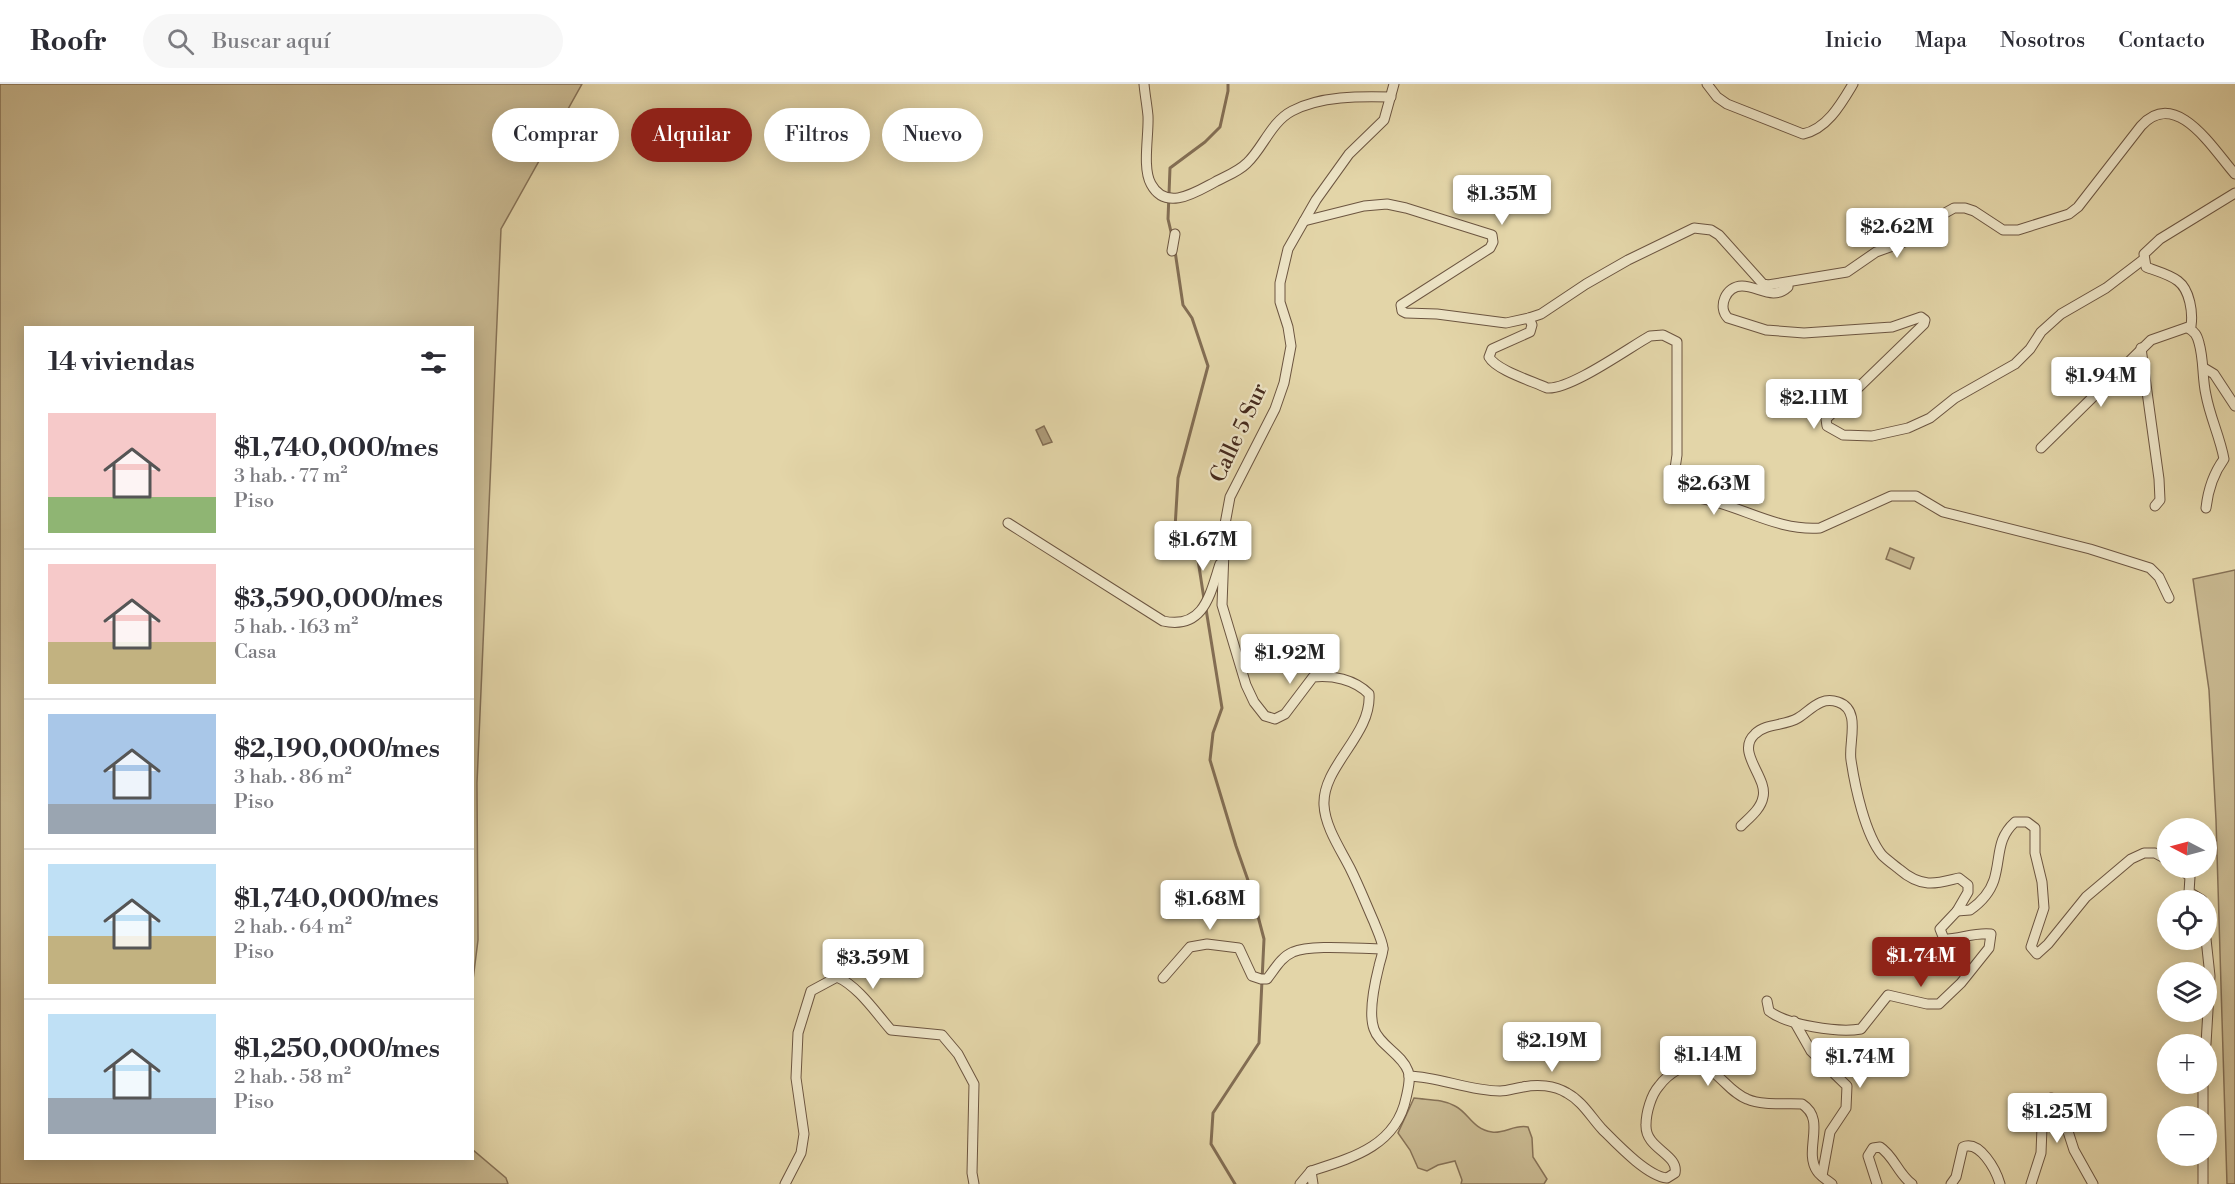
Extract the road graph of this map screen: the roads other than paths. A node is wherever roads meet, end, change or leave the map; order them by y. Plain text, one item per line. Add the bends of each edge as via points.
1 (1144, 84) edge
2 (1394, 84) edge
3 (1707, 84) edge
4 (1853, 84) edge
5 (1391, 97) junction
6 (2235, 174) edge
7 (2235, 193) edge
8 (1304, 220) junction
9 (1175, 234) dead end
10 (1172, 251) dead end
11 (2144, 259) junction
12 (1788, 283) junction
13 (1529, 318) junction
14 (2188, 328) junction
15 (2141, 348) junction
16 (2204, 368) junction
17 (2235, 406) edge
18 (2041, 448) dead end
19 (2155, 506) dead end
20 (2206, 508) dead end
21 (1008, 523) dead end
22 (1222, 558) junction
23 (2169, 598) dead end
24 (1741, 826) dead end
25 (2157, 854) edge
26 (1958, 911) junction
27 (1383, 949) junction
28 (2207, 950) edge
29 (1163, 978) dead end
30 (1767, 1001) dead end
31 (1794, 1021) junction
32 (2207, 1034) edge
33 (1409, 1076) junction
34 (2203, 1166) edge
35 (1311, 1171) junction
36 (1822, 1176) junction
37 (785, 1184) edge
38 (974, 1184) edge
39 (1300, 1184) edge
40 (1313, 1184) edge
41 (1832, 1184) edge
42 (1877, 1184) edge
43 (1912, 1184) edge
44 (1952, 1184) edge
45 (2000, 1184) edge
46 (2031, 1184) edge
47 (2093, 1184) edge
48 (2204, 1184) edge

1 - 5 street via 1148,178 1168,198 1188,196 1239,170 1290,111 1352,96
2 - 5 street, Calle 5 Sur
3 - 4 street via 1727,104 1803,134 1824,123 1839,108
5 - 8 street, Calle 5 Sur via 1384,120 1349,154
6 - 12 street via 2183,118 2171,112 2157,113 2140,126 2069,214 2018,230 2003,230 1974,211 1954,208 1918,237 1876,252 1847,272
7 - 11 street via 2154,244
8 - 13 street via 1387,204 1492,235 1490,248 1404,302 1402,311 1506,323
8 - 22 street, Calle 5 Sur via 1288,249 1281,276 1280,302 1291,346 1284,383 1230,497
9 - 10 street
11 - 12 street via 2106,288 2061,314 2015,364 1955,398 1930,418 1908,429 1872,436 1843,435 1827,426 1827,419 1925,320 1922,317 1892,327 1804,333 1766,330 1724,315 1721,305 1733,289 1742,286 1781,292
11 - 14 street via 2146,267 2181,284 2193,316
12 - 13 street via 1763,284 1715,232 1694,228 1628,260
13 - 23 street via 1530,332 1492,349 1489,357 1499,367 1547,388 1572,382 1650,336 1664,335 1677,342 1677,455 1673,482 1680,494 1808,529 1820,528 1891,496 1916,496 1943,512 2150,568
14 - 15 street via 2151,340
14 - 16 street via 2195,333
15 - 18 street
15 - 19 street via 2159,479 2160,500
16 - 17 street via 2214,374
16 - 20 street via 2205,391 2224,459 2208,492
21 - 22 street via 1163,621 1183,622 1202,611
22 - 27 street, Calle 5 Sur via 1225,619 1246,685 1265,716 1275,719 1285,714 1313,677 1330,675 1362,687 1369,694 1370,705 1326,790 1324,807
24 - 26 street via 1764,797 1764,785 1749,753 1749,742 1755,734 1797,719 1813,705 1840,703 1850,714 1854,732 1851,760 1867,830 1882,855 1908,876 1929,883 1959,878 1968,885
25 - 26 street via 2144,853 2131,860 2086,897 2037,954 2031,947 2044,908 2035,828 2027,822 2015,822 2005,830 1988,892 1970,910
26 - 31 street via 1940,929 1944,939 1991,934 1989,948 1940,1004 1888,994 1861,1029 1850,1031
27 - 29 street via 1294,951 1264,979 1252,976 1239,948 1197,945 1186,950
27 - 33 street via 1376,980 1374,1031 1407,1068
28 - 32 street
30 - 31 street via 1769,1011 1777,1017
31 - 36 street via 1811,1051 1846,1086 1846,1108 1830,1132
33 - 35 street via 1404,1104 1392,1129 1379,1143 1361,1154
33 - 36 street via 1502,1092 1544,1085 1566,1092 1636,1162 1654,1175 1667,1178 1675,1173 1676,1167 1648,1136 1649,1108 1658,1086 1675,1072 1685,1066 1702,1065 1745,1098 1807,1107 1815,1122 1811,1152 1816,1171
34 - 48 street
35 - 39 street
35 - 40 street
36 - 41 street
37 - 38 street via 801,1154 804,1134 796,1078 798,1033 812,991 837,977 891,1030 942,1035 953,1047 974,1084
42 - 43 street via 1868,1160 1869,1153 1877,1147 1886,1151
44 - 45 street via 1963,1147 1970,1145 1976,1146
46 - 47 street via 2041,1153 2043,1102 2051,1098 2063,1107 2074,1150

